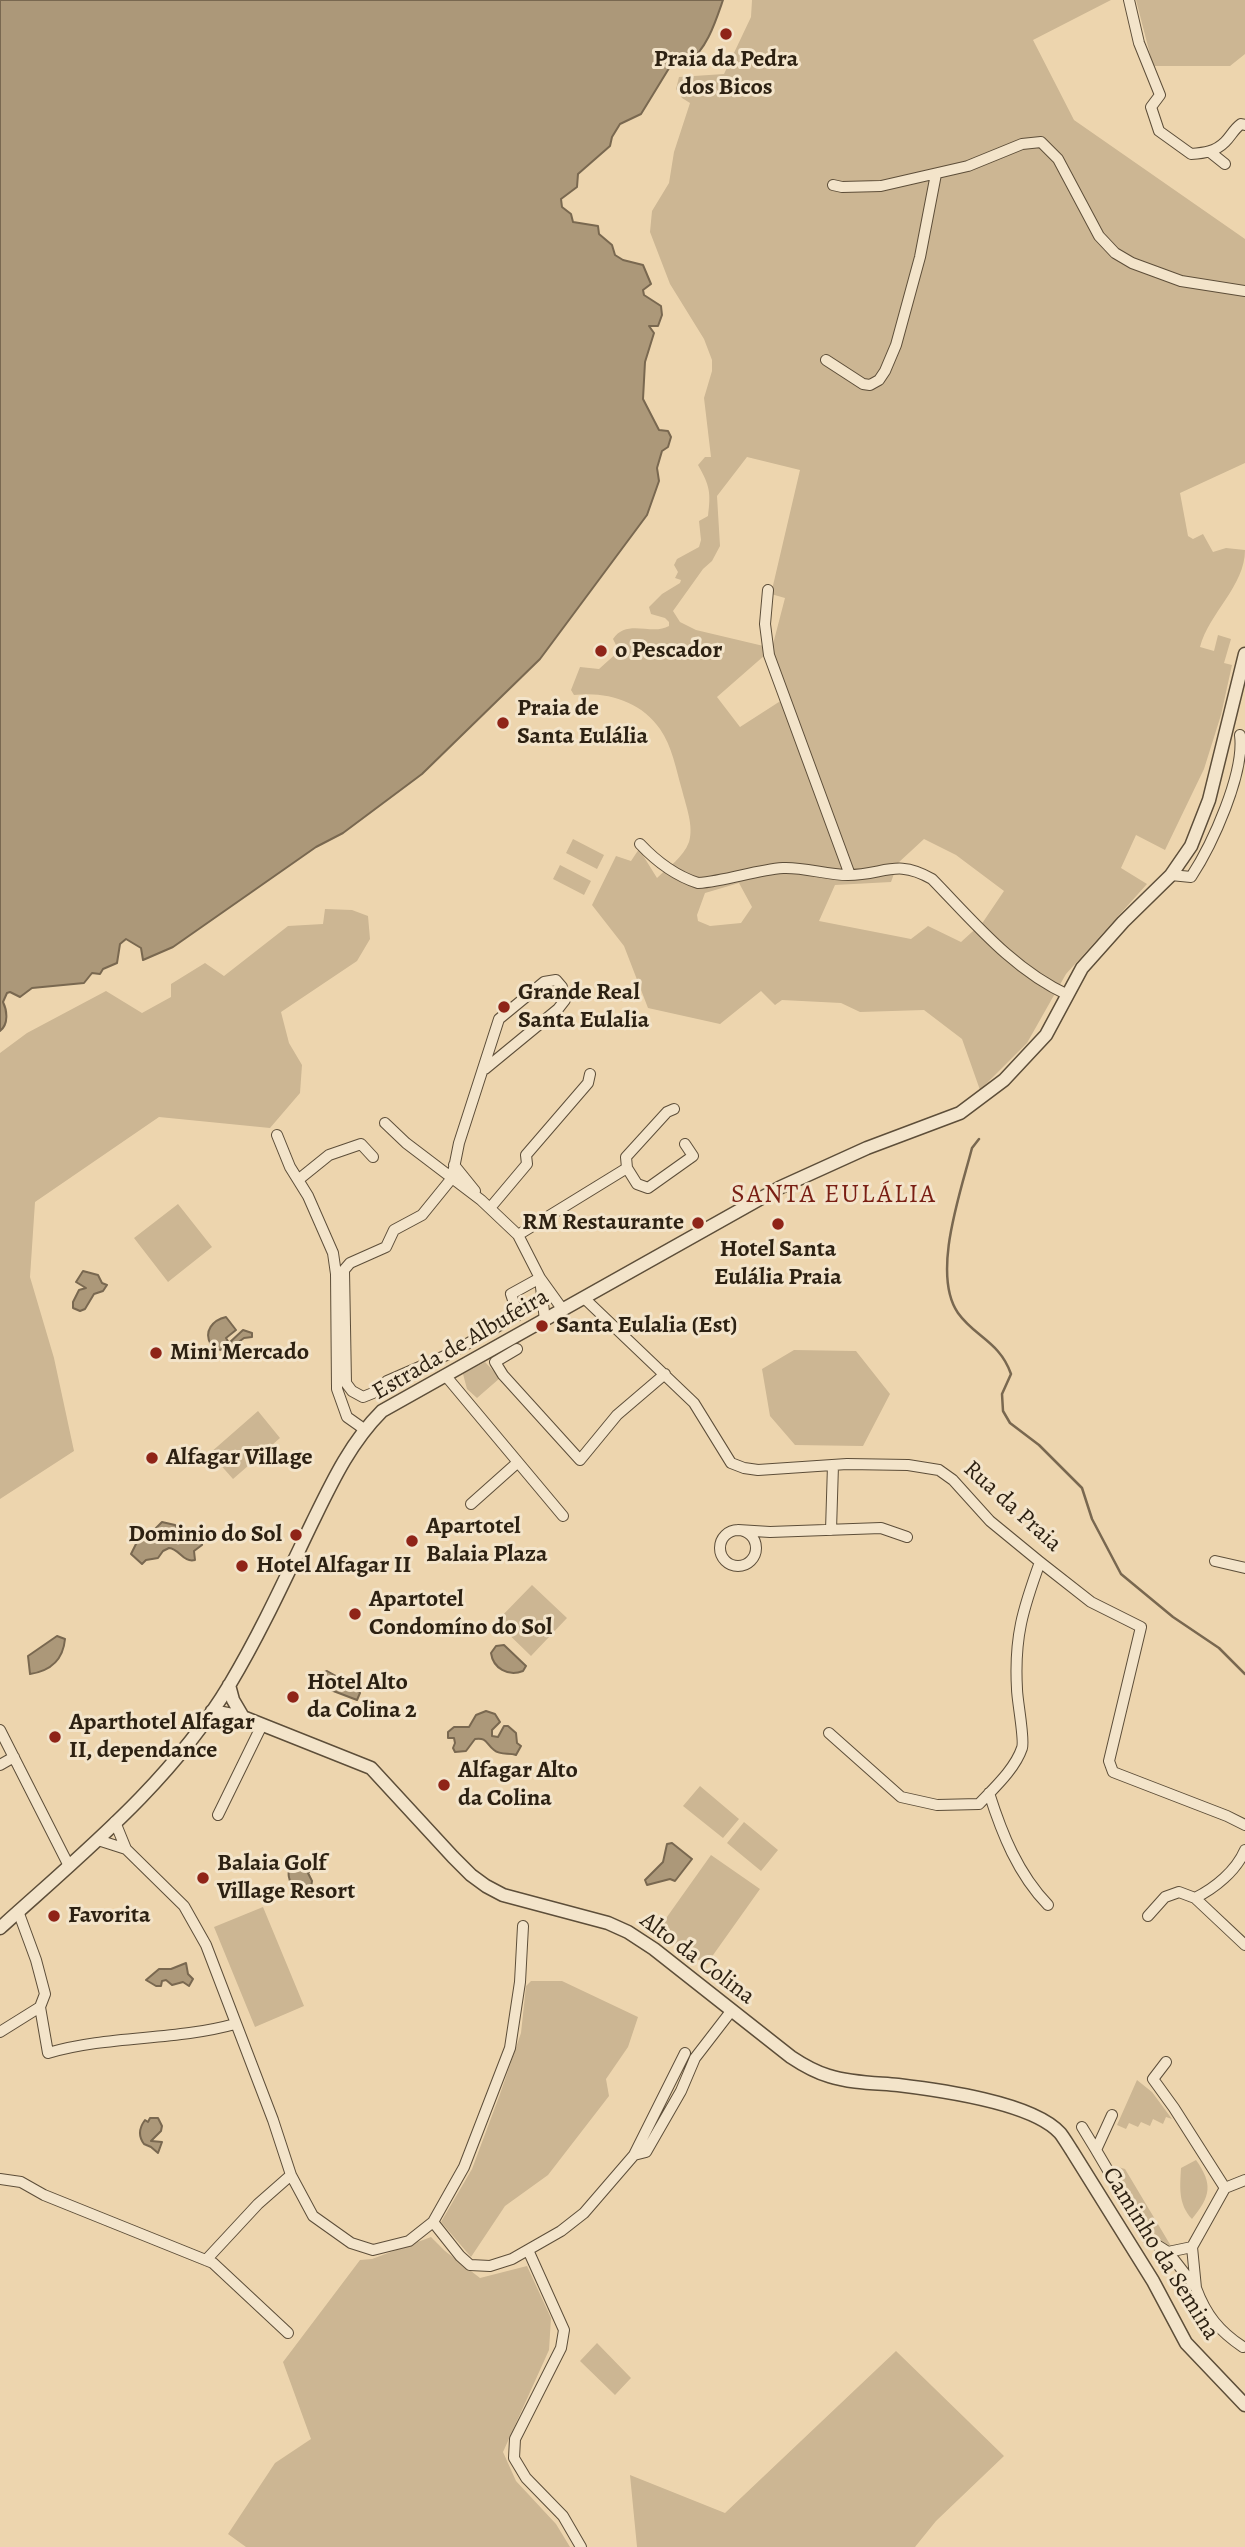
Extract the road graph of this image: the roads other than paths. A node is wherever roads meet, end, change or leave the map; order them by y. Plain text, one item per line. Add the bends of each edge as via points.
1 (1129, 0) edge
2 (1245, 125) edge
3 (1210, 152) junction
4 (1225, 164) dead end
5 (936, 174) junction
6 (833, 186) dead end
7 (1245, 291) edge
8 (826, 360) dead end
9 (768, 590) dead end
10 (1245, 654) edge
11 (1240, 735) dead end
12 (640, 844) dead end
13 (850, 875) junction
14 (1171, 875) junction
15 (1068, 995) junction
16 (485, 1069) junction
17 (590, 1074) dead end
18 (674, 1109) dead end
19 (385, 1123) dead end
20 (277, 1135) dead end
21 (685, 1144) dead end
22 (373, 1157) dead end
23 (456, 1165) junction
24 (439, 1168) junction
25 (627, 1168) junction
26 (452, 1178) junction
27 (299, 1180) junction
28 (481, 1200) junction
29 (490, 1208) junction
30 (518, 1235) junction
31 (540, 1278) junction
32 (584, 1298) junction
33 (563, 1310) junction
34 (545, 1320) junction
35 (517, 1349) dead end
36 (665, 1374) junction
37 (445, 1375) junction
38 (364, 1429) junction
39 (517, 1463) junction
40 (833, 1465) junction
41 (471, 1504) dead end
42 (563, 1516) dead end
43 (738, 1530) junction
44 (831, 1530) junction
45 (770, 1532) junction
46 (907, 1536) dead end
47 (756, 1546) junction
48 (1040, 1562) junction
49 (1215, 1562) dead end
50 (1245, 1567) edge
51 (229, 1685) junction
52 (212, 1712) junction
53 (243, 1717) junction
54 (262, 1725) junction
55 (0, 1730) edge
56 (829, 1733) dead end
57 (15, 1757) junction
58 (0, 1765) edge
59 (989, 1793) junction
60 (218, 1815) dead end
61 (116, 1822) junction
62 (1245, 1825) edge
63 (98, 1840) junction
64 (126, 1849) junction
65 (1245, 1850) edge
66 (69, 1866) junction
67 (1195, 1898) junction
68 (1048, 1905) dead end
69 (18, 1911) junction
70 (1148, 1916) dead end
71 (523, 1926) dead end
72 (0, 1928) edge
73 (1245, 1945) edge
74 (40, 2007) junction
75 (732, 2010) junction
76 (235, 2024) junction
77 (0, 2032) edge
78 (685, 2053) dead end
79 (1167, 2062) dead end
80 (1112, 2115) dead end
81 (1044, 2122) joint
82 (1082, 2127) dead end
83 (1096, 2150) junction
84 (634, 2155) junction
85 (291, 2175) junction
86 (0, 2179) edge
87 (1245, 2180) edge
88 (1225, 2188) junction
89 (433, 2222) junction
90 (1192, 2247) junction
91 (528, 2250) junction
92 (1168, 2252) junction
93 (206, 2260) junction
94 (1196, 2288) junction
95 (288, 2333) dead end
96 (1243, 2347) dead end
97 (1245, 2405) edge
98 (581, 2547) edge

1 - 3 street via 1139,43 1160,95 1151,107 1159,131 1191,154
2 - 3 street via 1235,128
3 - 4 street
5 - 6 street via 881,186
5 - 7 street via 1022,144 1041,142 1058,159 1099,236 1115,253 1181,281
5 - 8 street via 920,257 886,371 879,380 863,384
9 - 13 street via 765,624 769,655
10 - 14 street, Estrada de Albufeira via 1209,800 1191,846
11 - 14 street via 1242,747 1233,787 1207,852 1191,877
12 - 13 street via 660,862 698,883 782,868
13 - 15 street via 894,868 917,871 932,879 1016,964
14 - 15 street, Estrada de Albufeira via 1102,944
15 - 32 street, Estrada de Albufeira via 1046,1035 1004,1080 960,1113 781,1187
16 - 16 street via 558,1009 565,1000 556,980 544,982 499,1019
16 - 23 street
17 - 29 street via 588,1083 526,1155 527,1164
18 - 25 street via 626,1157
19 - 24 street
20 - 27 street
21 - 25 street via 693,1156 648,1188 637,1184
22 - 27 street via 361,1144 329,1155
23 - 24 street
23 - 26 street
23 - 28 street
24 - 26 street
25 - 30 street
26 - 28 street
26 - 31 street via 422,1215 394,1230 386,1247 344,1270 344,1371 352,1391 363,1397 373,1394 387,1381 449,1354 518,1315 511,1294
27 - 38 street via 333,1253 337,1389 347,1417
28 - 29 street
29 - 30 street
30 - 31 street
31 - 33 street
31 - 34 street
32 - 33 street, Estrada de Albufeira
32 - 36 street, Rua da Praia
33 - 34 street, Estrada de Albufeira
34 - 37 street, Estrada de Albufeira
35 - 36 street via 495,1362 580,1460 617,1415
36 - 40 street, Rua da Praia via 694,1403 731,1463 758,1470
37 - 38 street, Estrada de Albufeira via 382,1410
37 - 39 street
38 - 51 street, Estrada de Albufeira
39 - 41 street
39 - 42 street
40 - 44 street
40 - 48 street, Rua da Praia via 908,1465 939,1470
43 - 45 street
43 - 47 street via 750,1535
43 - 47 street via 728,1533 721,1543 720,1553 727,1563 748,1563
44 - 45 street
44 - 46 street via 881,1528
45 - 47 street
48 - 59 street via 1016,1638 1023,1746
48 - 62 street, Rua da Praia via 1091,1602 1141,1627 1109,1761 1113,1772
49 - 50 street
51 - 52 street, Estrada de Albufeira
51 - 53 street
52 - 53 street, Alto da Colina
52 - 61 street, Estrada de Albufeira via 169,1767
53 - 54 street, Alto da Colina
54 - 60 street
54 - 75 street, Alto da Colina via 371,1768 486,1886 628,1932
55 - 57 street
56 - 59 street via 901,1797 937,1805 979,1804
57 - 58 street
57 - 66 street
59 - 68 street via 1031,1887
61 - 63 street, Estrada de Albufeira
61 - 64 street
63 - 64 street
63 - 66 street, Estrada de Albufeira
64 - 76 street via 184,1906 206,1945
65 - 67 street via 1226,1877
66 - 69 street, Estrada de Albufeira
67 - 70 street via 1179,1892 1166,1897
67 - 73 street
69 - 72 street, Estrada de Albufeira
69 - 74 street via 45,1994
71 - 89 street via 510,2048 464,2167
74 - 76 street via 48,2053 75,2045 211,2031
74 - 77 street
75 - 81 street, Alto da Colina via 791,2057 831,2077 973,2097
75 - 84 street via 695,2058 646,2152
76 - 85 street
78 - 84 street
79 - 88 street via 1153,2079
80 - 83 street
81 - 97 street, Caminho da Semina via 1059,2132 1072,2151 1186,2343
82 - 83 street
83 - 92 street via 1149,2240
84 - 91 street via 584,2213
85 - 89 street via 313,2216 351,2243 373,2249 409,2241
85 - 93 street
86 - 93 street via 21,2182
87 - 88 street
88 - 90 street
89 - 91 street via 470,2265 490,2266
90 - 92 street
90 - 94 street
91 - 98 street via 564,2330 561,2348 515,2439 514,2458 526,2478 564,2516
92 - 94 street
93 - 95 street
94 - 96 street via 1223,2334

